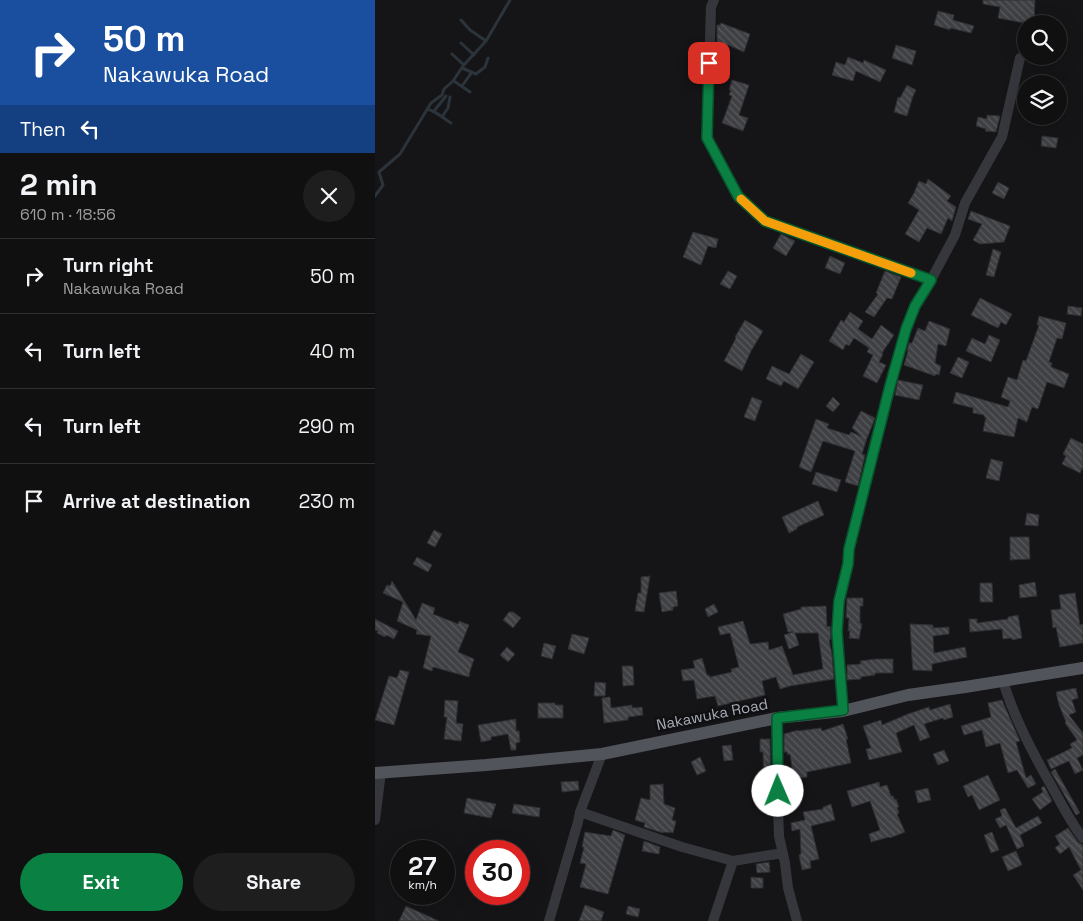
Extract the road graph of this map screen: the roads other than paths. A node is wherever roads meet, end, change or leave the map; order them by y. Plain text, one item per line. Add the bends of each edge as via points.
1 (714, 0) edge
2 (1018, 65) edge
3 (931, 280) junction
4 (1083, 668) edge
5 (1003, 681) junction
6 (843, 710) junction
7 (777, 718) junction
8 (602, 754) junction
9 (378, 772) edge
10 (580, 812) junction
11 (375, 820) edge
12 (1083, 838) edge
13 (783, 853) junction
14 (733, 861) junction
15 (549, 921) edge
16 (713, 921) edge
17 (797, 921) edge

1 - 3 street via 711,7 707,138 738,196 765,221
2 - 3 street via 1002,137 965,203 955,235
3 - 6 street via 906,329 849,549 837,632
4 - 5 main road, Nakawuka Road
5 - 6 main road, Nakawuka Road via 908,694
5 - 12 street via 1029,746
6 - 7 main road, Nakawuka Road
7 - 8 main road, Nakawuka Road
7 - 13 street via 779,836
8 - 9 main road, Nakawuka Road
8 - 10 street
9 - 11 street
10 - 14 street
10 - 15 street
13 - 14 street
13 - 17 street
14 - 16 street

